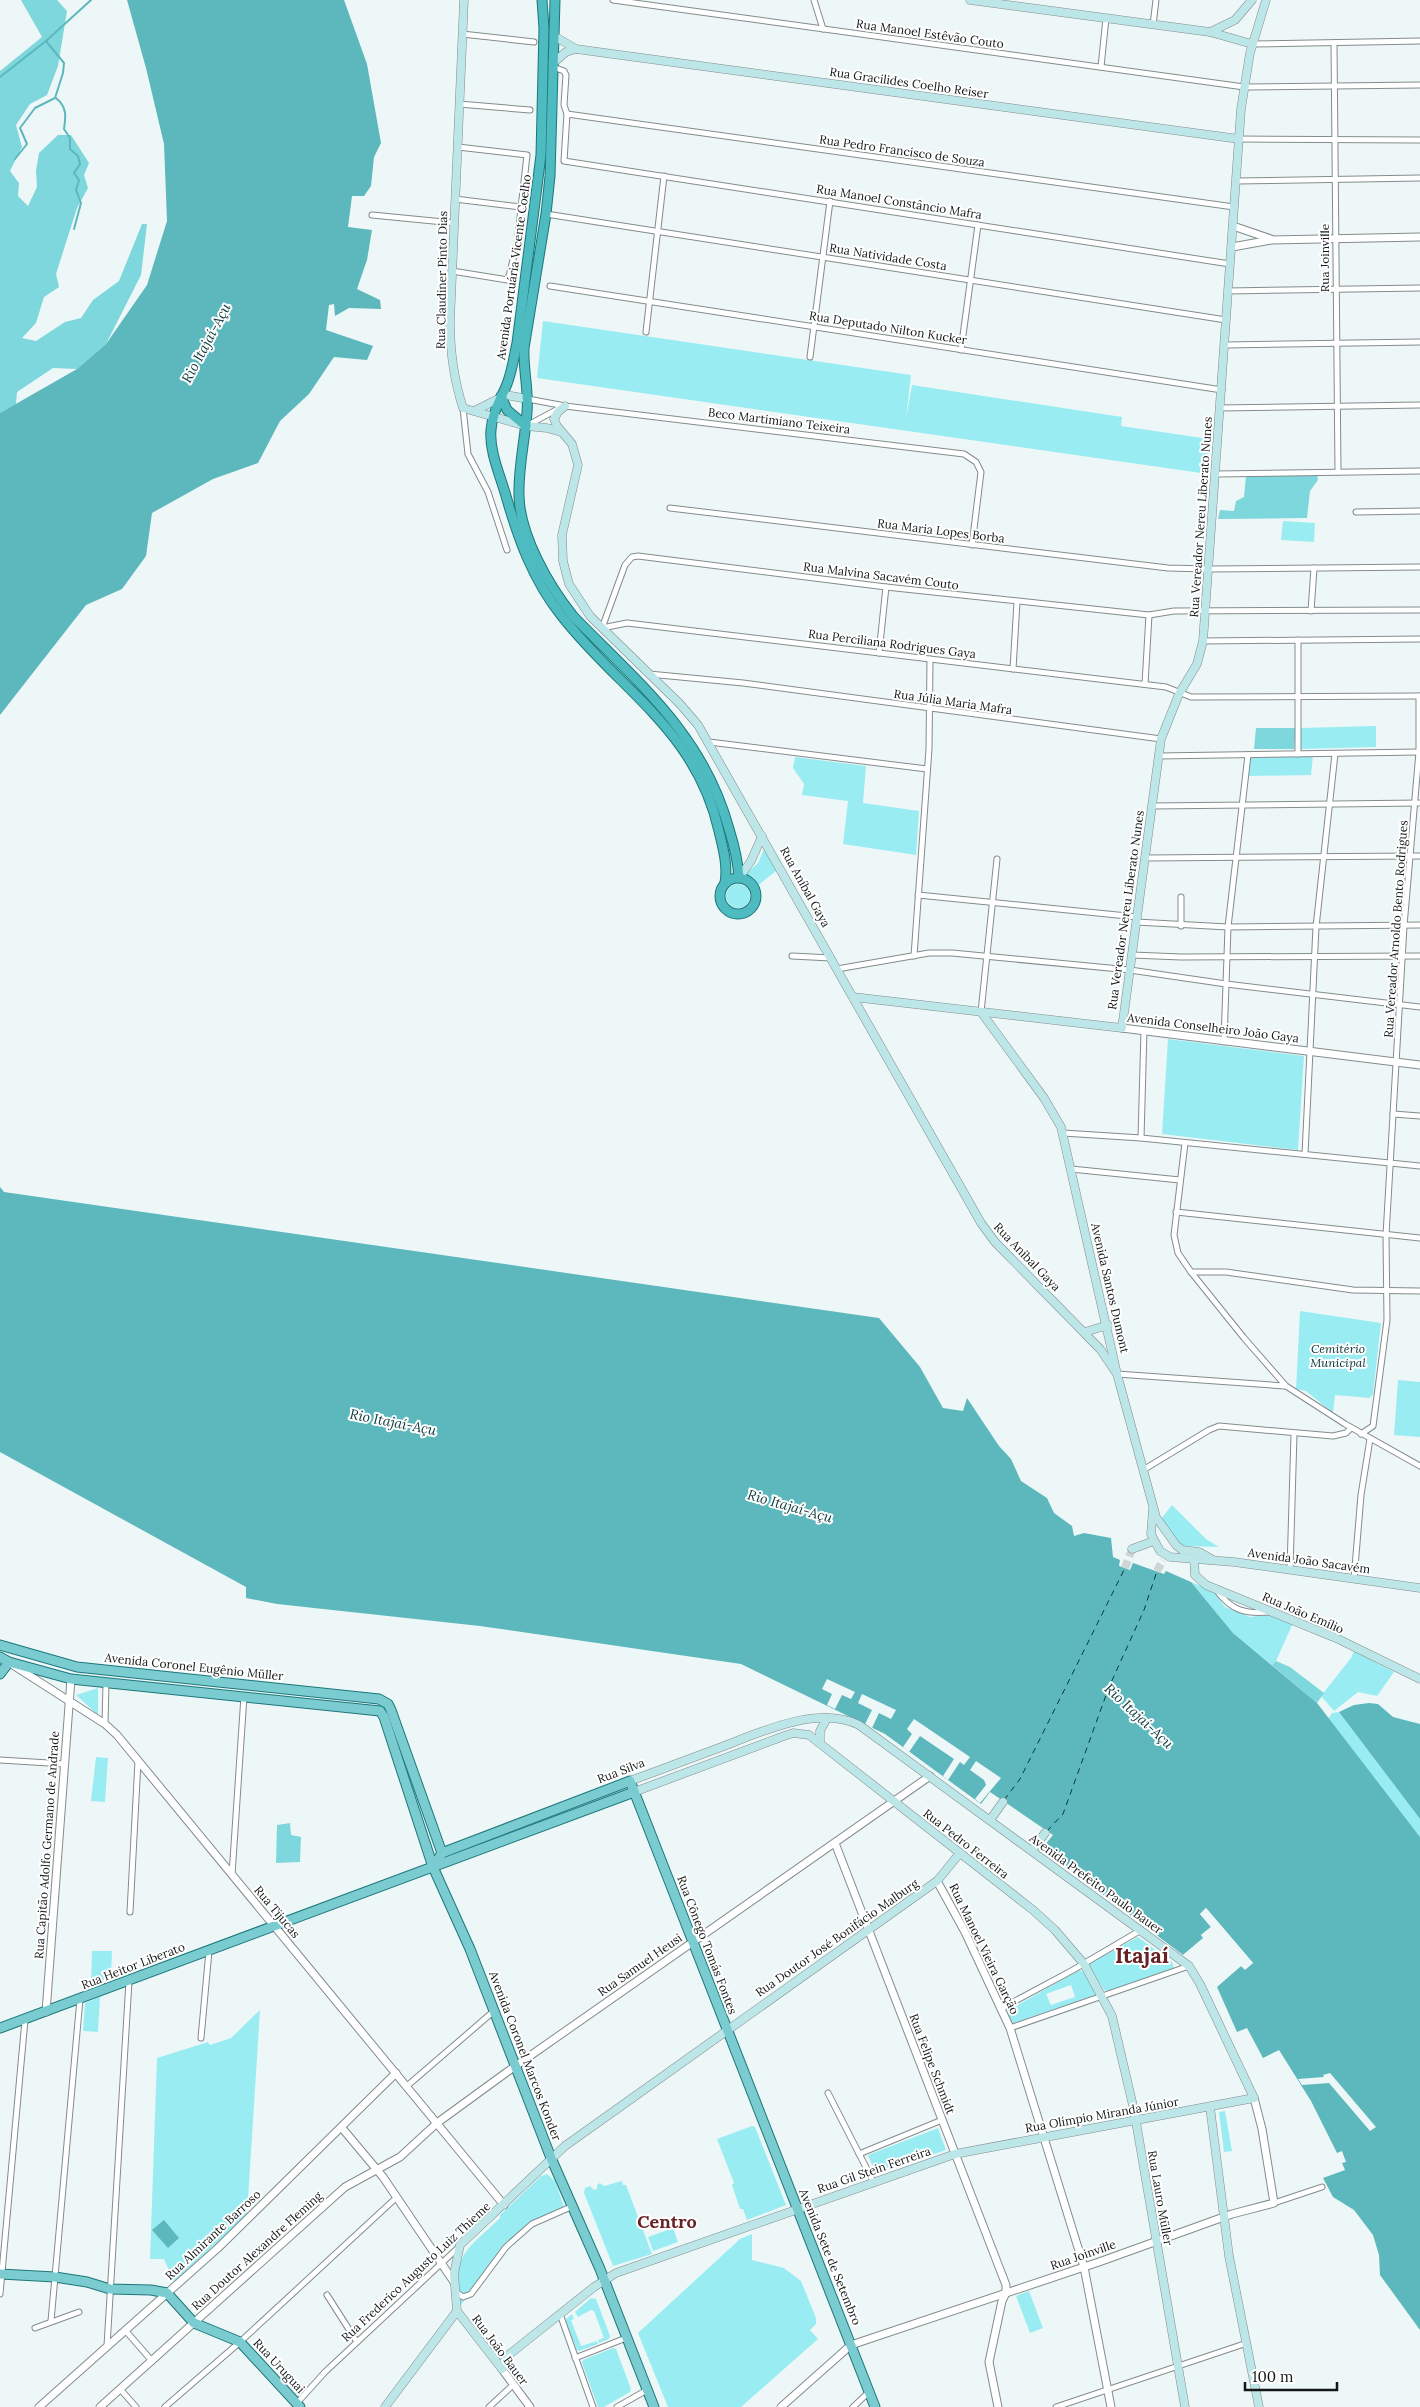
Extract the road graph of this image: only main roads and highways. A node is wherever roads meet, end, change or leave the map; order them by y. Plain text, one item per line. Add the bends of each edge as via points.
1 (464, 0) edge
2 (542, 0) edge
3 (556, 0) edge
4 (970, 0) edge
5 (1252, 0) edge
6 (1266, 0) edge
7 (544, 28) junction
8 (1210, 32) junction
9 (554, 36) junction
10 (1252, 44) junction
11 (576, 49) junction
12 (553, 65) junction
13 (1239, 140) junction
14 (501, 396) junction
15 (528, 399) junction
16 (565, 406) road end
17 (476, 410) junction
18 (493, 417) junction
19 (526, 426) junction
20 (563, 432) junction
21 (762, 836) junction
22 (739, 878) junction
23 (726, 883) junction
24 (853, 997) junction
25 (980, 1012) junction
26 (1122, 1028) joint
27 (1108, 1325) junction
28 (1085, 1332) junction
29 (1117, 1374) junction
30 (1153, 1508) junction
31 (1154, 1541) junction
32 (1132, 1549) dead end
33 (1194, 1558) junction
34 (1212, 1560) junction
35 (1420, 1588) edge
36 (0, 1645) edge
37 (0, 1657) edge
38 (9, 1662) junction
39 (0, 1674) edge
40 (1420, 1679) edge
41 (380, 1711) joint
42 (827, 1718) junction
43 (820, 1742) junction
44 (630, 1781) junction
45 (634, 1792) junction
46 (1003, 1802) dead end
47 (990, 1820) junction
48 (1045, 1833) dead end
49 (1032, 1851) junction
50 (442, 1853) junction
51 (960, 1853) junction
52 (432, 1867) junction
53 (274, 1926) joint
54 (1102, 1995) joint
55 (0, 2028) edge
56 (726, 2030) junction
57 (1254, 2098) joint
58 (1210, 2107) junction
59 (761, 2117) joint
60 (1136, 2121) junction
61 (955, 2154) joint
62 (551, 2158) junction
63 (797, 2209) junction
64 (460, 2245) joint
65 (1, 2274) edge
66 (603, 2280) junction
67 (457, 2311) junction
68 (506, 2357) junction
69 (493, 2358) junction
70 (299, 2405) edge
71 (385, 2407) edge
72 (654, 2407) edge
73 (875, 2407) edge
74 (1185, 2407) edge
75 (1259, 2407) edge

1 - 17 main road, Rua Claudiner Pinto Dias via 451,344 463,408
2 - 7 highway, Avenida Portuária Vicente Coelho
3 - 9 highway, Avenida Portuária Vicente Coelho
4 - 8 main road
5 - 8 main road via 1235,20
6 - 10 main road, Rua Vereador Nereu Liberato Nunes
7 - 9 highway
7 - 14 highway, Avenida Portuária Vicente Coelho via 540,177 517,343 512,370
8 - 10 main road
9 - 11 main road, Rua Gracilides Coelho Reiser
9 - 12 highway, Avenida Portuária Vicente Coelho
10 - 13 main road, Rua Vereador Nereu Liberato Nunes
11 - 12 main road via 566,52
11 - 13 main road, Rua Gracilides Coelho Reiser
12 - 15 highway, Avenida Portuária Vicente Coelho via 552,154 546,214 524,348
13 - 26 main road, Rua Vereador Nereu Liberato Nunes via 1203,641 1197,664 1179,694 1161,739
14 - 15 main road
14 - 17 main road
14 - 18 highway, Avenida Portuária Vicente Coelho
14 - 19 highway via 507,410
15 - 19 highway, Avenida Portuária Vicente Coelho
16 - 20 main road, Rua Aníbal Gaya via 554,419
17 - 18 main road
18 - 19 main road
18 - 23 highway, Avenida Portuária Vicente Coelho via 491,439 499,472 523,548 538,580 573,630 658,716 692,763 716,820 726,860
19 - 20 main road
19 - 22 highway, Avenida Portuária Vicente Coelho via 519,484 520,506 527,532 545,573 573,616 654,698 693,747 714,785 725,816 738,861
20 - 21 main road, Rua Aníbal Gaya via 572,444 578,465 562,535 564,569 573,593 602,628 686,711 710,742
21 - 22 main road
21 - 24 main road, Rua Aníbal Gaya
22 - 23 highway
22 - 23 highway via 750,883 755,892 753,905 743,913 730,912 722,903 720,891
24 - 25 main road, Avenida Conselheiro João Gaya
24 - 28 main road, Rua Aníbal Gaya via 981,1223 995,1242
25 - 26 main road, Avenida Conselheiro João Gaya
25 - 27 main road, Avenida Santos Dumont via 1058,1118
27 - 28 main road
27 - 29 main road, Avenida Santos Dumont
28 - 29 main road, Rua Aníbal Gaya
29 - 30 main road, Avenida Santos Dumont
30 - 31 main road via 1150,1529
30 - 34 main road, Avenida Santos Dumont via 1176,1545
31 - 32 main road
31 - 33 main road, Avenida João Sacavém via 1165,1558
33 - 34 main road, Avenida João Sacavém
33 - 40 main road, Rua João Emílio via 1195,1575 1206,1585 1336,1638
34 - 35 main road, Avenida João Sacavém
36 - 50 main road, Avenida Coronel Eugênio Müller via 77,1667 379,1699 388,1704
37 - 38 main road, Avenida Coronel Eugênio Müller
38 - 39 main road
38 - 41 main road, Avenida Coronel Eugênio Müller via 71,1679
41 - 52 main road, Avenida Coronel Marcos Konder
42 - 43 main road via 820,1731
42 - 44 main road, Rua Silva via 780,1726
42 - 47 main road, Avenida Prefeito Paulo Bauer via 859,1725
43 - 45 main road, Rua Silva via 802,1734 784,1736
43 - 51 main road, Rua Pedro Ferreira
44 - 45 main road, Rua Cônego Tomás Fontes
44 - 50 main road, Rua Silva
45 - 52 main road, Rua Silva
45 - 56 main road, Rua Cônego Tomás Fontes
46 - 47 main road
47 - 49 main road, Avenida Prefeito Paulo Bauer
48 - 49 main road
49 - 57 main road, Avenida Prefeito Paulo Bauer via 1189,1966
50 - 52 main road
51 - 54 main road, Rua Pedro Ferreira via 1040,1916 1084,1964
51 - 56 main road, Rua Doutor José Bonifácio Malburg via 938,1881
52 - 53 main road, Rua Silva
52 - 62 main road, Avenida Coronel Marcos Konder via 470,1949
53 - 55 main road, Rua Heitor Liberato
54 - 60 main road, Rua Lauro Müller via 1112,2016
56 - 59 main road, Rua Cônego Tomás Fontes
56 - 62 main road, Rua Doutor José Bonifácio Malburg
57 - 58 main road, Rua Olímpio Miranda Júnior
58 - 60 main road, Rua Olímpio Miranda Júnior
58 - 75 main road via 1223,2217
59 - 63 main road, Avenida Sete de Setembro
60 - 61 main road, Rua Olímpio Miranda Júnior
60 - 74 main road, Rua Lauro Müller
61 - 63 main road, Rua Gil Stein Ferreira
62 - 64 main road, Rua Frederico Augusto Luiz Thieme
62 - 66 main road, Avenida Coronel Marcos Konder
63 - 66 main road, Rua Gil Stein Ferreira
63 - 73 main road, Avenida Sete de Setembro
64 - 67 main road, Rua João Bauer via 454,2282
65 - 70 main road, Rua Uruguai via 55,2276 110,2289 167,2293 194,2323 240,2342
66 - 68 main road, Rua Gil Stein Ferreira
66 - 72 main road, Avenida Coronel Marcos Konder
67 - 69 main road, Rua João Bauer
67 - 71 main road
68 - 69 main road
68 - 69 main road, Rua João Bauer via 502,2369

